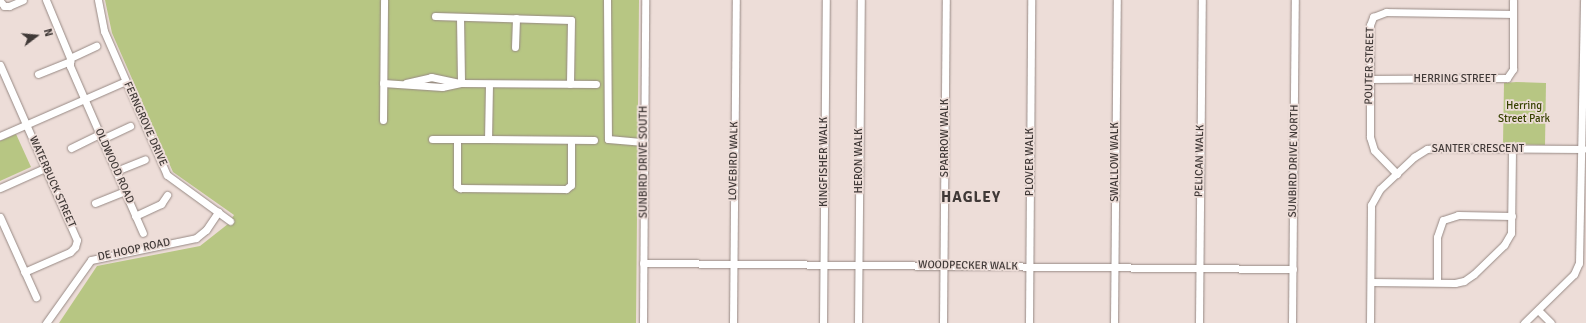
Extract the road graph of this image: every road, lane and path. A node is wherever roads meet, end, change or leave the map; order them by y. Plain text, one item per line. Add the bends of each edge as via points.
1 (23, 0) edge
2 (46, 0) edge
3 (98, 0) edge
4 (384, 0) edge
5 (607, 0) edge
6 (645, 0) edge
7 (736, 0) edge
8 (826, 0) edge
9 (861, 0) edge
10 (946, 0) edge
11 (1031, 0) edge
12 (1117, 0) edge
13 (1202, 0) edge
14 (1295, 0) edge
15 (1513, 0) edge
16 (0, 1) edge
17 (1584, 3) edge
18 (1512, 14) junction
19 (435, 16) dead end
20 (460, 17) junction
21 (516, 18) junction
22 (96, 46) dead end
23 (516, 47) dead end
24 (70, 59) junction
25 (0, 64) edge
26 (38, 74) dead end
27 (1370, 79) junction
28 (126, 81) junction
29 (383, 83) junction
30 (461, 83) junction
31 (489, 84) junction
32 (570, 84) junction
33 (596, 84) dead end
34 (84, 99) junction
35 (383, 120) dead end
36 (26, 125) junction
37 (130, 126) dead end
38 (0, 136) edge
39 (101, 137) junction
40 (432, 139) dead end
41 (457, 139) junction
42 (488, 139) junction
43 (571, 140) junction
44 (594, 140) dead end
45 (644, 142) junction
46 (71, 148) dead end
47 (1512, 149) junction
48 (1583, 149) junction
49 (144, 159) dead end
50 (45, 168) junction
51 (116, 171) junction
52 (1397, 174) junction
53 (0, 188) edge
54 (124, 191) junction
55 (167, 196) dead end
56 (95, 203) dead end
57 (218, 212) junction
58 (135, 216) junction
59 (1512, 216) junction
60 (0, 217) edge
61 (230, 221) dead end
62 (143, 233) dead end
63 (643, 263) junction
64 (733, 264) junction
65 (824, 264) junction
66 (858, 265) junction
67 (944, 265) junction
68 (1029, 266) junction
69 (1114, 267) junction
70 (1199, 267) junction
71 (1293, 269) junction
72 (24, 272) junction
73 (1371, 282) junction
74 (1437, 282) junction
75 (36, 298) dead end
76 (1538, 310) junction
77 (46, 323) edge
78 (643, 323) edge
79 (733, 323) edge
80 (823, 323) edge
81 (858, 323) edge
82 (943, 323) edge
83 (1029, 323) edge
84 (1114, 323) edge
85 (1199, 323) edge
86 (1292, 323) edge
87 (1370, 323) edge
88 (1524, 323) edge
89 (1550, 323) edge

1 - 16 street via 9,6
2 - 24 street, OLDWOOD ROAD
3 - 28 street, FERNGROVE DRIVE via 101,24
4 - 29 street
5 - 45 street via 608,139
6 - 45 street, SUNBIRD DRIVE SOUTH
7 - 64 street, LOVEBIRD WALK
8 - 65 street, KINGFISHER WALK
9 - 66 street, HERON WALK
10 - 67 street, SPARROW WALK
11 - 68 street, PLOVER WALK
12 - 69 street, SWALLOW WALK
13 - 70 street, PELICAN WALK
14 - 71 street, SUNBIRD DRIVE NORTH
15 - 18 street, HERRING STREET
17 - 48 street
18 - 27 street, HERRING STREET via 1513,69 1507,78
18 - 27 street, POUTER STREET via 1380,12 1373,17 1370,25
19 - 20 street
20 - 21 street
20 - 30 street
21 - 23 street
21 - 32 street via 571,20
22 - 24 street
24 - 26 street
24 - 34 street, OLDWOOD ROAD via 70,66
25 - 36 street, WATERBUCK STREET
27 - 52 street, POUTER STREET via 1372,144
28 - 34 street
28 - 57 street, FERNGROVE DRIVE via 168,177
29 - 30 street via 436,87
29 - 35 street
30 - 31 street
31 - 32 street
31 - 42 street
32 - 33 street
34 - 36 street
34 - 39 street, OLDWOOD ROAD
36 - 38 street
36 - 50 street, WATERBUCK STREET
37 - 39 street
39 - 46 street
39 - 51 street, OLDWOOD ROAD
40 - 41 street
41 - 42 street
41 - 43 street via 457,186 460,188 537,189 569,188
42 - 43 street
43 - 44 street
45 - 63 street, SUNBIRD DRIVE SOUTH
47 - 48 street, SANTER CRESCENT
47 - 52 street, SANTER CRESCENT via 1427,149
47 - 59 street
48 - 76 street via 1579,263 1574,274
49 - 51 street
50 - 53 street
50 - 72 street, WATERBUCK STREET via 77,244 70,252
51 - 54 street, OLDWOOD ROAD
52 - 73 street, SANTER CRESCENT via 1375,195 1371,205
54 - 56 street
54 - 58 street, OLDWOOD ROAD
55 - 58 street via 161,204
57 - 61 street, FERNGROVE DRIVE
57 - 77 street, DE HOOP ROAD via 206,230 196,238 91,260
58 - 62 street, OLDWOOD ROAD
59 - 74 street via 1511,233 1507,242 1474,274 1460,282
59 - 74 street via 1458,215 1443,220 1437,237
60 - 72 street
63 - 64 street, WOODPECKER WALK
63 - 78 street, SUNBIRD DRIVE SOUTH
64 - 65 street, WOODPECKER WALK
64 - 79 street, LOVEBIRD WALK
65 - 66 street, WOODPECKER WALK
65 - 80 street, KINGFISHER WALK
66 - 67 street, WOODPECKER WALK
66 - 81 street, HERON WALK
67 - 68 street, WOODPECKER WALK
67 - 82 street, SPARROW WALK
68 - 69 street, WOODPECKER WALK
68 - 83 street, PLOVER WALK
69 - 70 street, WOODPECKER WALK
69 - 84 street, SWALLOW WALK
70 - 71 street, WOODPECKER WALK
70 - 85 street, PELICAN WALK
71 - 86 street, SUNBIRD DRIVE NORTH
72 - 75 street
73 - 74 street
73 - 87 street, SANTER CRESCENT
76 - 88 street
76 - 89 street

